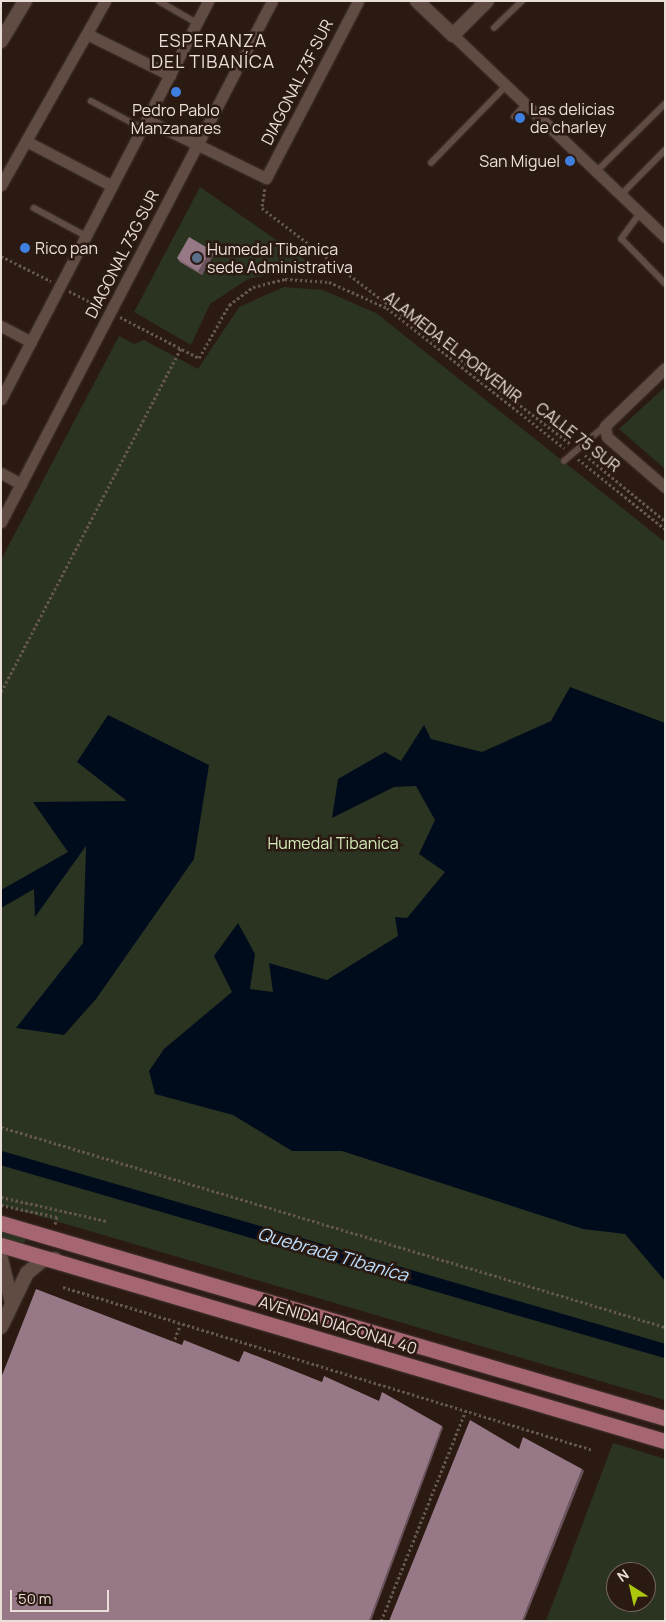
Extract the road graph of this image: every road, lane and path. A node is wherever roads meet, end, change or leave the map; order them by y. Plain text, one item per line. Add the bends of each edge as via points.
1 (105, 1) edge
2 (159, 1) edge
3 (208, 1) edge
4 (272, 1) edge
5 (358, 1) edge
6 (417, 1) edge
7 (487, 1) edge
8 (522, 1) edge
9 (20, 5) edge
10 (197, 23) junction
11 (494, 28) dead end
12 (87, 34) junction
13 (453, 35) junction
14 (1, 41) edge
15 (170, 75) junction
16 (506, 86) junction
17 (91, 100) dead end
18 (665, 104) edge
19 (525, 105) junction
20 (514, 117) dead end
21 (145, 124) junction
22 (26, 141) junction
23 (197, 144) junction
24 (665, 150) edge
25 (431, 163) dead end
26 (596, 172) junction
27 (266, 178) junction
28 (1, 185) edge
29 (112, 186) junction
30 (621, 195) junction
31 (34, 208) dead end
32 (640, 214) junction
33 (86, 236) junction
34 (665, 237) edge
35 (665, 283) edge
36 (1, 326) edge
37 (31, 342) junction
38 (181, 348) dead end
39 (199, 358) dead end
40 (665, 368) edge
41 (3, 394) edge
42 (605, 426) junction
43 (578, 449) junction
44 (572, 454) junction
45 (564, 461) dead end
46 (1, 473) edge
47 (21, 484) junction
48 (665, 487) edge
49 (665, 521) edge
50 (1, 522) edge
51 (665, 529) edge
52 (1, 692) edge
53 (1, 1127) edge
54 (1, 1197) edge
55 (1, 1206) edge
56 (107, 1221) dead end
57 (1, 1223) edge
58 (52, 1236) junction
59 (1, 1245) edge
60 (1, 1259) edge
61 (55, 1259) junction
62 (64, 1287) dead end
63 (12, 1303) junction
64 (180, 1325) junction
65 (1, 1327) edge
66 (665, 1327) edge
67 (170, 1352) edge
68 (466, 1410) junction
69 (665, 1418) edge
70 (665, 1441) edge
71 (593, 1450) dead end
72 (381, 1621) edge

1 - 12 street
2 - 10 lane
3 - 10 street
4 - 23 street, DIAGONAL 73G SUR
5 - 27 street, DIAGONAL 73F SUR
6 - 13 street
7 - 13 street
8 - 11 lane
9 - 14 street
10 - 15 street
12 - 15 street
12 - 22 street
13 - 16 street
15 - 21 street
16 - 19 street
16 - 25 lane
17 - 21 lane
18 - 26 lane
19 - 20 lane
19 - 26 street
21 - 23 street
21 - 29 street
22 - 28 street
22 - 29 street
23 - 27 street
23 - 47 street, DIAGONAL 73G SUR
24 - 30 lane
26 - 30 street
27 - 43 path, CALLE 75 SUR via 262,208
29 - 33 street
30 - 32 street
31 - 33 lane
32 - 34 street
32 - 35 lane via 622,239
33 - 37 street
36 - 37 street
37 - 41 street
38 - 52 path
39 - 44 path, ALAMEDA EL PORVENIR via 229,305 253,287 285,279 328,282 387,308
40 - 42 street
42 - 43 lane
42 - 48 street via 607,437
43 - 44 lane
43 - 49 path, CALLE 75 SUR
44 - 45 lane
44 - 51 path, ALAMEDA EL PORVENIR
46 - 47 street
47 - 50 street, DIAGONAL 73G SUR
53 - 66 path
54 - 56 path
55 - 58 path via 57,1217
57 - 58 main road, AVENIDA DIAGONAL 40
58 - 69 main road, AVENIDA DIAGONAL 40
59 - 61 main road, AVENIDA DIAGONAL 40
60 - 63 street
61 - 63 street via 33,1266
61 - 70 main road, AVENIDA DIAGONAL 40
62 - 64 path
63 - 65 street
64 - 67 path
64 - 68 path
68 - 71 path
68 - 72 path

